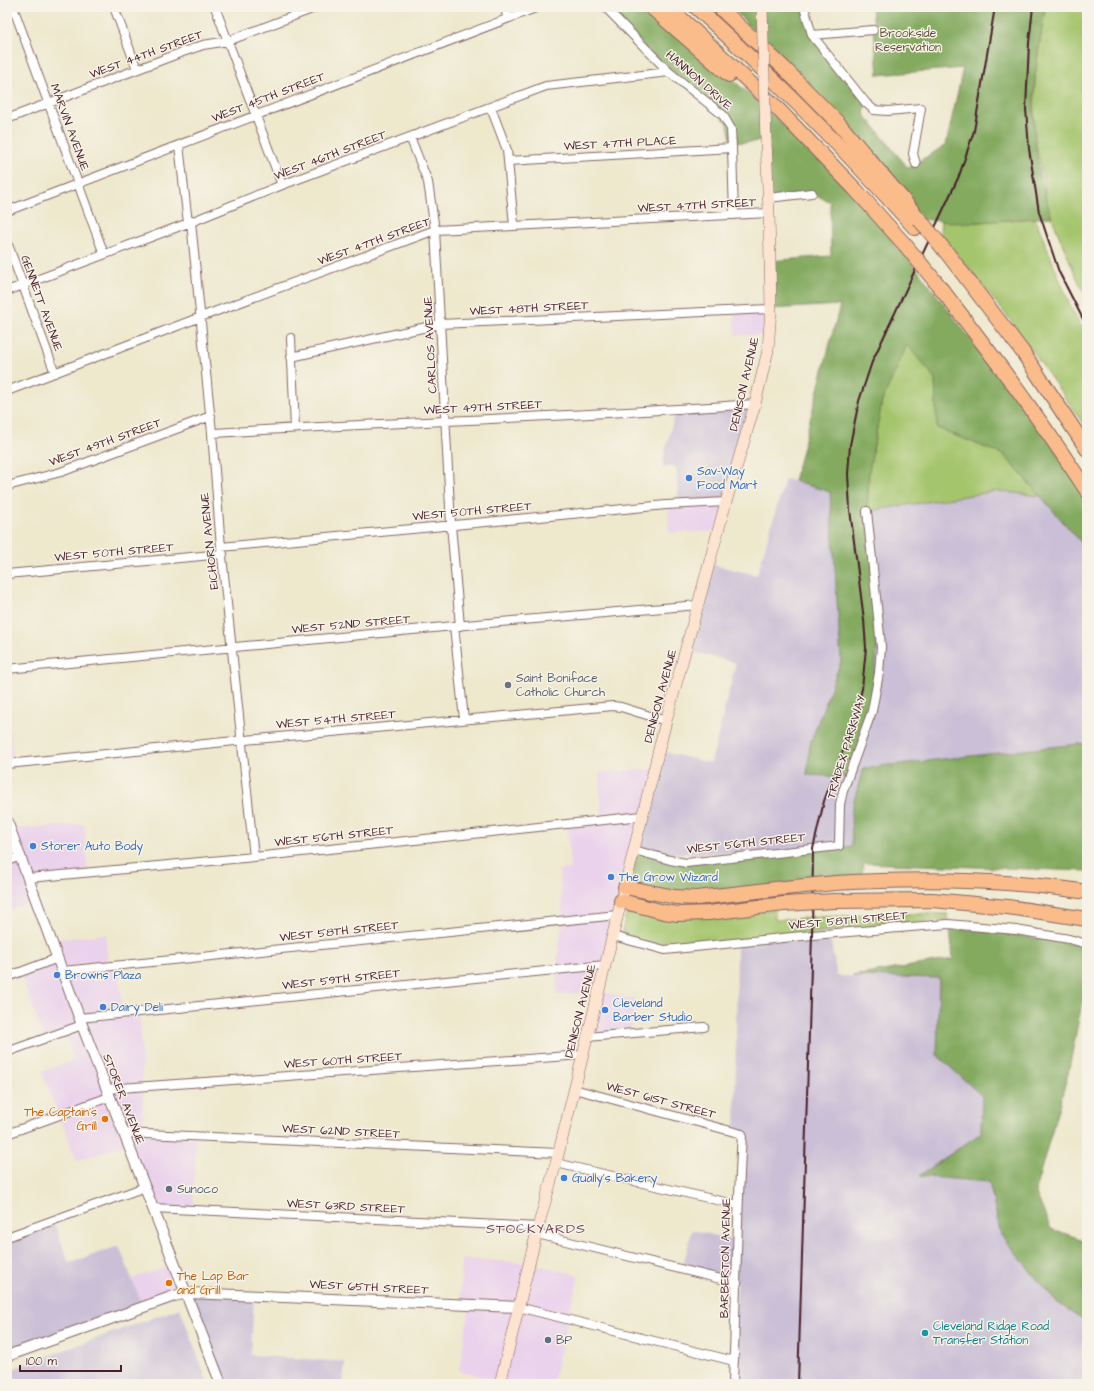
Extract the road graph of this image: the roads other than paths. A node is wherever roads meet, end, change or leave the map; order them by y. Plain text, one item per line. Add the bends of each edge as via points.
1 (13, 7) edge
2 (114, 7) edge
3 (215, 7) edge
4 (317, 7) edge
5 (504, 7) edge
6 (538, 7) edge
7 (604, 7) edge
8 (651, 7) edge
9 (669, 7) edge
10 (696, 7) edge
11 (719, 7) edge
12 (732, 7) edge
13 (762, 7) edge
14 (804, 7) edge
15 (508, 18) junction
16 (873, 30) dead end
17 (812, 35) junction
18 (228, 41) junction
19 (784, 68) junction
20 (136, 69) junction
21 (670, 72) junction
22 (49, 103) junction
23 (491, 108) junction
24 (256, 115) junction
25 (7, 120) edge
26 (410, 138) junction
27 (179, 145) junction
28 (732, 148) junction
29 (508, 161) junction
30 (916, 164) dead end
31 (78, 183) junction
32 (282, 185) junction
33 (855, 189) junction
34 (812, 193) dead end
35 (768, 198) junction
36 (7, 211) edge
37 (769, 213) junction
38 (734, 215) junction
39 (189, 222) junction
40 (917, 223) junction
41 (514, 226) junction
42 (435, 230) junction
43 (7, 242) edge
44 (104, 254) junction
45 (23, 285) junction
46 (7, 291) edge
47 (771, 309) junction
48 (200, 317) junction
49 (440, 324) junction
50 (291, 338) dead end
51 (291, 357) junction
52 (55, 373) junction
53 (7, 391) edge
54 (755, 404) junction
55 (210, 416) junction
56 (446, 420) junction
57 (295, 428) junction
58 (212, 433) junction
59 (1084, 445) edge
60 (7, 486) edge
61 (1087, 491) edge
62 (726, 502) junction
63 (867, 511) dead end
64 (451, 525) junction
65 (222, 550) junction
66 (7, 574) edge
67 (698, 605) junction
68 (457, 626) junction
69 (232, 647) junction
70 (7, 669) edge
71 (464, 719) junction
72 (666, 721) junction
73 (241, 740) junction
74 (7, 764) edge
75 (642, 816) junction
76 (7, 821) edge
77 (839, 846) joint
78 (634, 850) junction
79 (21, 856) junction
80 (254, 857) junction
81 (7, 861) edge
82 (29, 878) junction
83 (624, 887) junction
84 (1087, 892) edge
85 (621, 901) junction
86 (618, 915) junction
87 (1087, 919) edge
88 (613, 936) junction
89 (1087, 944) edge
90 (58, 958) junction
91 (605, 965) junction
92 (63, 971) junction
93 (7, 977) edge
94 (81, 1022) junction
95 (704, 1027) dead end
96 (586, 1037) junction
97 (7, 1052) edge
98 (582, 1056) junction
99 (574, 1090) junction
100 (108, 1093) junction
101 (124, 1133) junction
102 (7, 1134) edge
103 (742, 1134) joint
104 (557, 1158) junction
105 (145, 1187) junction
106 (738, 1205) junction
107 (153, 1208) junction
108 (537, 1230) junction
109 (7, 1237) edge
110 (737, 1283) junction
111 (186, 1294) junction
112 (518, 1307) junction
113 (7, 1356) edge
114 (734, 1362) junction
115 (500, 1382) edge
116 (221, 1384) edge
117 (514, 1384) edge
118 (733, 1384) edge

1 - 22 street, MARVIN AVENUE
2 - 20 street
3 - 18 street
4 - 18 street, WEST 44TH STREET
5 - 15 street
6 - 15 street, WEST 45TH STREET
7 - 21 street, HANNON DRIVE
8 - 33 highway
9 - 33 highway via 776,108
10 - 40 highway via 770,75
11 - 19 highway
12 - 19 highway
13 - 35 main road, DENISON AVENUE, bridge
14 - 17 street
15 - 24 street, WEST 45TH STREET
16 - 17 street
17 - 30 street via 866,104 874,110 921,108 913,154
18 - 20 street, WEST 44TH STREET via 203,45
18 - 24 street
19 - 40 highway via 840,125
20 - 22 street, WEST 44TH STREET
21 - 23 street, WEST 46TH STREET via 546,86
21 - 28 street, HANNON DRIVE via 723,115 731,130
22 - 25 street, WEST 44TH STREET
22 - 31 street, MARVIN AVENUE
23 - 26 street, WEST 46TH STREET
23 - 29 street via 507,150
24 - 27 street, WEST 45TH STREET
24 - 32 street
26 - 32 street, WEST 46TH STREET
26 - 42 street, CARLOS AVENUE via 428,182
27 - 31 street, WEST 45TH STREET
27 - 39 street, EICHORN AVENUE
28 - 29 street, WEST 47TH PLACE
28 - 38 street, HANNON DRIVE
29 - 41 street
31 - 36 street, WEST 45TH STREET
31 - 44 street, MARVIN AVENUE
32 - 39 street, WEST 46TH STREET
33 - 61 highway, bridge via 935,280 1051,435
34 - 35 street, WEST 47TH STREET
35 - 37 main road, DENISON AVENUE
37 - 38 street, WEST 47TH STREET
37 - 47 main road, DENISON AVENUE
38 - 41 street, WEST 47TH STREET
39 - 44 street, WEST 46TH STREET
39 - 48 street, EICHORN AVENUE
40 - 59 highway, bridge via 1022,351
41 - 42 street, WEST 47TH STREET
42 - 48 street, WEST 47TH STREET
42 - 49 street, CARLOS AVENUE
43 - 45 street, GENNETT AVENUE
44 - 45 street, WEST 46TH STREET
45 - 46 street, WEST 46TH STREET
45 - 52 street, GENNETT AVENUE
47 - 49 street, WEST 48TH STREET
47 - 54 main road, DENISON AVENUE via 768,350
48 - 52 street, WEST 47TH STREET
48 - 55 street, EICHORN AVENUE
49 - 51 street, WEST 48TH STREET
49 - 56 street, CARLOS AVENUE
50 - 51 street
51 - 57 street
52 - 53 street, WEST 47TH STREET
54 - 56 street, WEST 49TH STREET
54 - 62 main road, DENISON AVENUE
55 - 58 street, EICHORN AVENUE
55 - 60 street, WEST 49TH STREET via 61,472
56 - 57 street, WEST 49TH STREET
56 - 64 street, CARLOS AVENUE
57 - 58 street, WEST 49TH STREET
58 - 65 street, EICHORN AVENUE
62 - 64 street, WEST 50TH STREET via 666,505
62 - 67 main road, DENISON AVENUE
63 - 77 street, TRADEX PARKWAY via 881,647 879,672 872,711 840,804
64 - 65 street, WEST 50TH STREET
64 - 68 street, CARLOS AVENUE
65 - 66 street, WEST 50TH STREET
65 - 69 street, EICHORN AVENUE
67 - 68 street, WEST 52ND STREET
67 - 72 main road, DENISON AVENUE
68 - 69 street, WEST 52ND STREET
68 - 71 street, CARLOS AVENUE
69 - 70 street, WEST 52ND STREET
69 - 73 street, EICHORN AVENUE
71 - 72 street, WEST 54TH STREET via 613,706
71 - 73 street, WEST 54TH STREET
72 - 75 main road, DENISON AVENUE
73 - 74 street, WEST 54TH STREET
73 - 80 street, EICHORN AVENUE
75 - 78 main road, DENISON AVENUE
75 - 80 street, WEST 56TH STREET
76 - 79 street, STORER AVENUE
77 - 78 street, WEST 56TH STREET via 686,863
78 - 83 main road, DENISON AVENUE
79 - 81 street
79 - 82 street, STORER AVENUE
80 - 82 street, WEST 56TH STREET
82 - 90 street, STORER AVENUE
83 - 84 highway, bridge via 675,897 697,898 835,883 960,880
83 - 85 main road, DENISON AVENUE
85 - 86 main road, DENISON AVENUE
85 - 87 highway, bridge via 664,912 693,914 834,901 932,900
86 - 88 main road, DENISON AVENUE
86 - 92 street, WEST 58TH STREET
88 - 89 street, WEST 58TH STREET via 665,950 948,924 1016,930
88 - 91 main road, DENISON AVENUE
90 - 92 street, STORER AVENUE
90 - 93 street
91 - 94 street, WEST 59TH STREET
91 - 96 main road, DENISON AVENUE
92 - 94 street, STORER AVENUE
94 - 97 street, WEST 59TH STREET
94 - 100 street, STORER AVENUE
95 - 96 street
96 - 98 main road, DENISON AVENUE
98 - 99 main road, DENISON AVENUE
98 - 100 street, WEST 60TH STREET
99 - 103 street, WEST 61ST STREET
99 - 104 main road, DENISON AVENUE
100 - 101 street, STORER AVENUE
100 - 102 street
101 - 104 street, WEST 62ND STREET
101 - 105 street, STORER AVENUE
103 - 106 street, BARBERTON AVENUE
104 - 106 street, WEST 62ND STREET
104 - 108 main road, DENISON AVENUE
105 - 107 street, STORER AVENUE
105 - 109 street
106 - 110 street, BARBERTON AVENUE
107 - 108 street, WEST 63RD STREET
107 - 111 street, STORER AVENUE
108 - 110 street, WEST 63RD STREET
108 - 112 main road, DENISON AVENUE
110 - 114 street, BARBERTON AVENUE
111 - 112 street, WEST 65TH STREET via 196,1292
111 - 113 street, WEST 65TH STREET via 174,1296
111 - 116 street, STORER AVENUE
112 - 114 street, WEST 65TH STREET
112 - 115 main road, DENISON AVENUE
114 - 118 street, BARBERTON AVENUE
115 - 117 street

